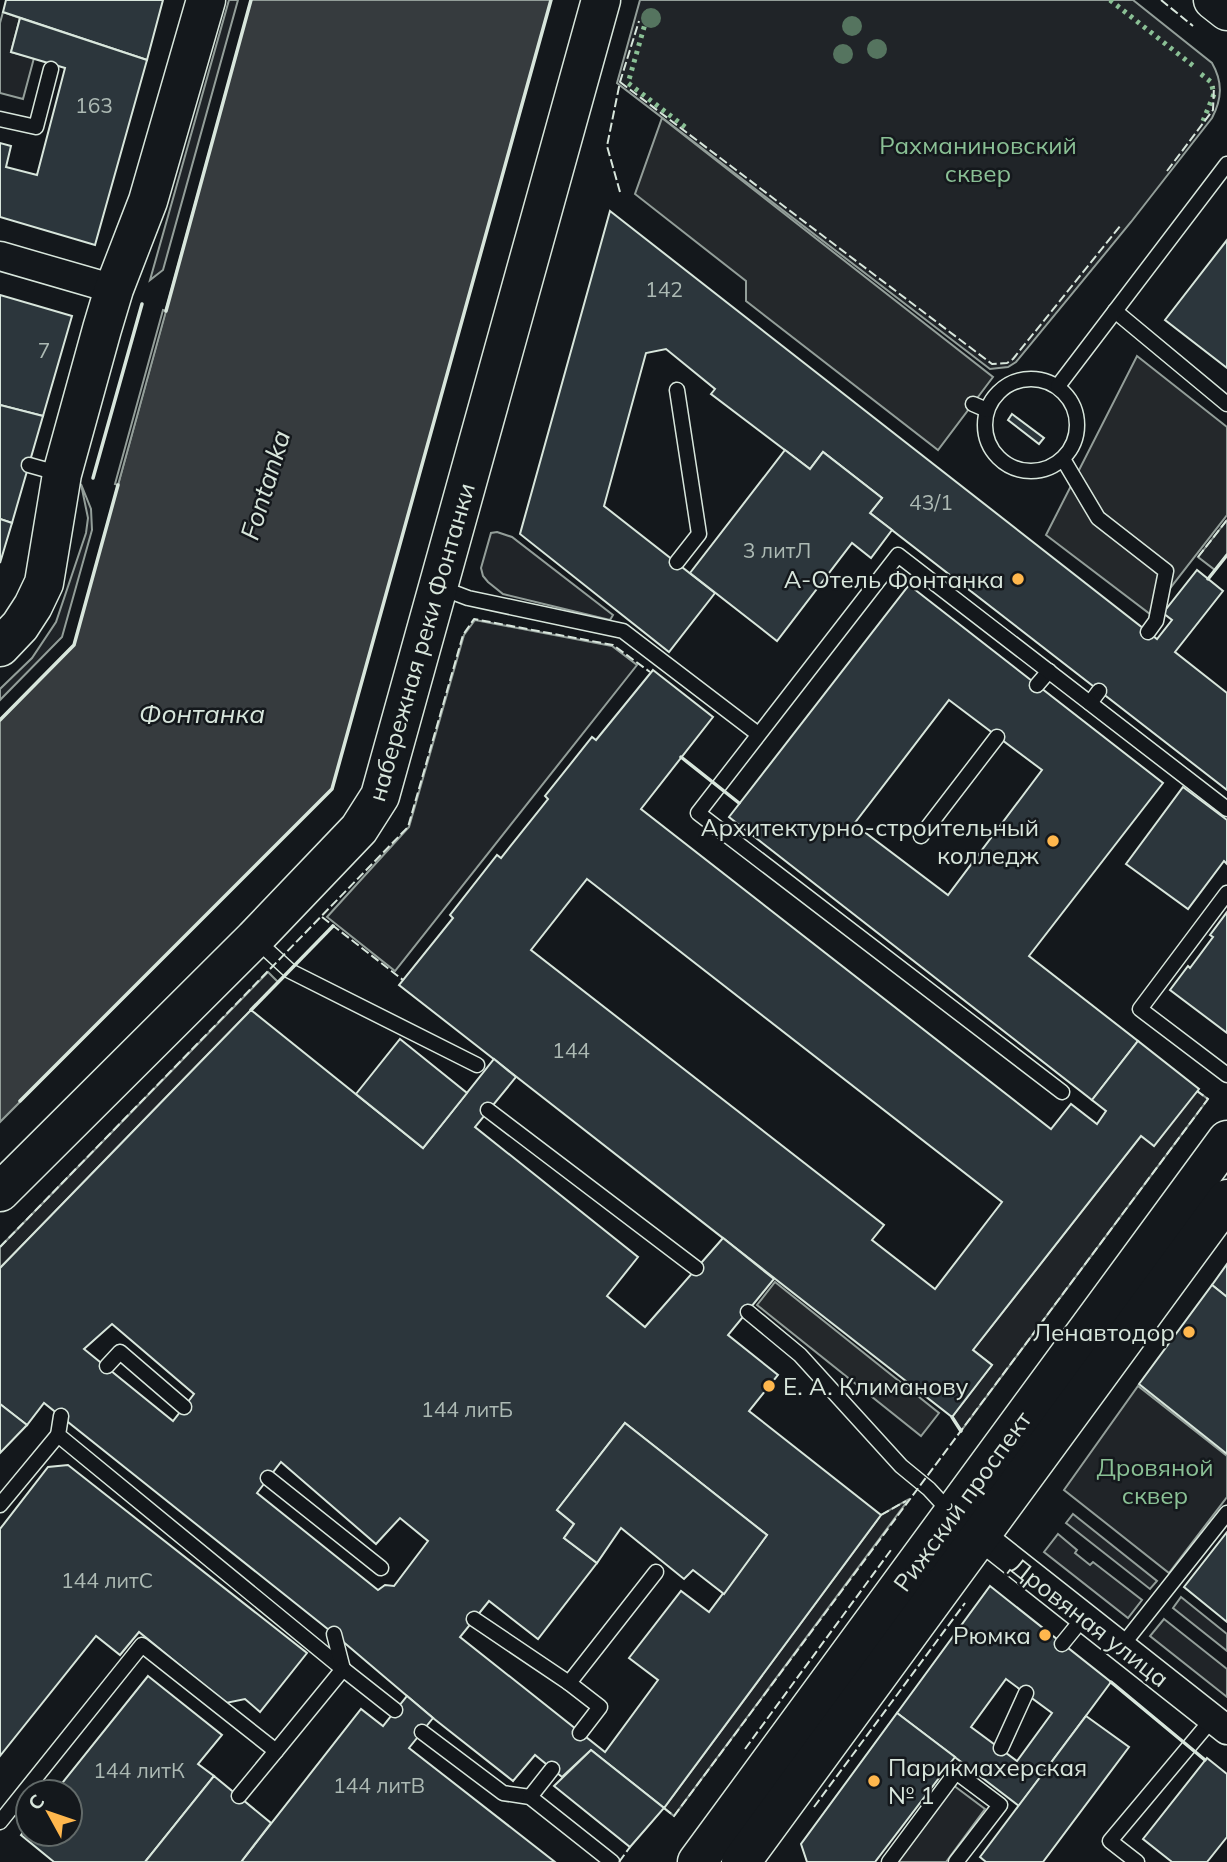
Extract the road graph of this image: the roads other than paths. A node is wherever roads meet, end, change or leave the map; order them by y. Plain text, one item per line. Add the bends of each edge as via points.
1 (206, 0) edge
2 (601, 0) edge
3 (1213, 0) edge
4 (1227, 11) edge
5 (51, 69) dead end
6 (0, 118) edge
7 (1227, 164) edge
8 (0, 256) edge
9 (114, 289) junction
10 (1115, 311) junction
11 (1058, 386) junction
12 (677, 390) dead end
13 (973, 404) dead end
14 (1227, 404) edge
15 (987, 410) junction
16 (1063, 459) junction
17 (677, 562) dead end
18 (439, 587) junction
19 (1148, 632) dead end
20 (0, 647) edge
21 (1049, 671) junction
22 (1037, 685) dead end
23 (1099, 691) dead end
24 (1090, 703) junction
25 (758, 734) junction
26 (998, 737) dead end
27 (1227, 809) edge
28 (921, 836) dead end
29 (1227, 893) edge
30 (254, 939) junction
31 (477, 1065) dead end
32 (1227, 1075) edge
33 (1062, 1093) dead end
34 (488, 1110) dead end
35 (1227, 1140) edge
36 (1217, 1186) edge
37 (0, 1192) edge
38 (696, 1268) dead end
39 (748, 1311) dead end
40 (107, 1366) dead end
41 (184, 1407) dead end
42 (61, 1416) dead end
43 (58, 1435) junction
44 (268, 1478) dead end
45 (0, 1505) edge
46 (1227, 1513) edge
47 (966, 1525) junction
48 (381, 1568) dead end
49 (656, 1572) dead end
50 (1083, 1617) junction
51 (474, 1619) dead end
52 (334, 1634) dead end
53 (1062, 1644) dead end
54 (1121, 1647) junction
55 (343, 1669) junction
56 (569, 1683) junction
57 (1026, 1693) dead end
58 (395, 1710) dead end
59 (1220, 1724) edge
60 (422, 1732) dead end
61 (580, 1733) dead end
62 (1001, 1748) dead end
63 (276, 1751) junction
64 (552, 1769) dead end
65 (239, 1796) dead end
66 (530, 1797) junction
67 (2, 1816) edge
68 (743, 1852) edge
69 (612, 1862) edge
70 (697, 1862) edge
71 (889, 1862) edge
72 (956, 1862) edge
73 (1136, 1862) edge

1 - 9 street via 148,201
2 - 18 street, набережная реки Фонтанки
3 - 4 street
5 - 6 lane via 36,127
7 - 10 lane
8 - 9 street
9 - 20 street via 45,470 44,583 20,626
10 - 11 lane
10 - 14 lane
11 - 15 lane via 1038,378 1016,380 998,392
11 - 16 lane via 1072,401 1078,421 1075,442
12 - 17 lane via 699,534
13 - 15 lane
15 - 16 lane via 989,446 1000,460 1032,472
16 - 19 lane via 1098,518 1166,571 1156,621
18 - 25 lane via 468,598 627,627
18 - 30 street, набережная реки Фонтанки via 380,796 359,828
21 - 22 lane
21 - 24 lane
21 - 25 lane via 898,555
23 - 24 lane
24 - 27 lane
25 - 33 lane via 698,813
26 - 28 lane
29 - 32 lane via 1140,1009
30 - 31 lane via 290,971
30 - 37 street, набережная реки Фонтанки
34 - 38 lane
35 - 36 street, Рижский проспект
36 - 47 street, Рижский проспект
39 - 47 lane via 800,1355 901,1466
40 - 41 lane via 120,1352
42 - 43 lane
43 - 45 lane
43 - 55 lane
44 - 48 lane
46 - 54 lane
47 - 50 street, Дровяная улица
47 - 68 street, Рижский проспект
49 - 56 lane
50 - 53 lane
50 - 54 street, Дровяная улица
51 - 56 lane
52 - 55 lane
54 - 59 street, Дровяная улица
55 - 58 lane
55 - 63 lane
56 - 61 lane via 600,1707
57 - 62 lane
59 - 73 lane via 1110,1842
60 - 66 lane via 503,1793
63 - 65 lane
63 - 67 lane via 142,1645
64 - 66 lane
66 - 69 lane
68 - 70 street, Рижский проспект
71 - 72 lane via 956,1772 976,1780 1000,1805

